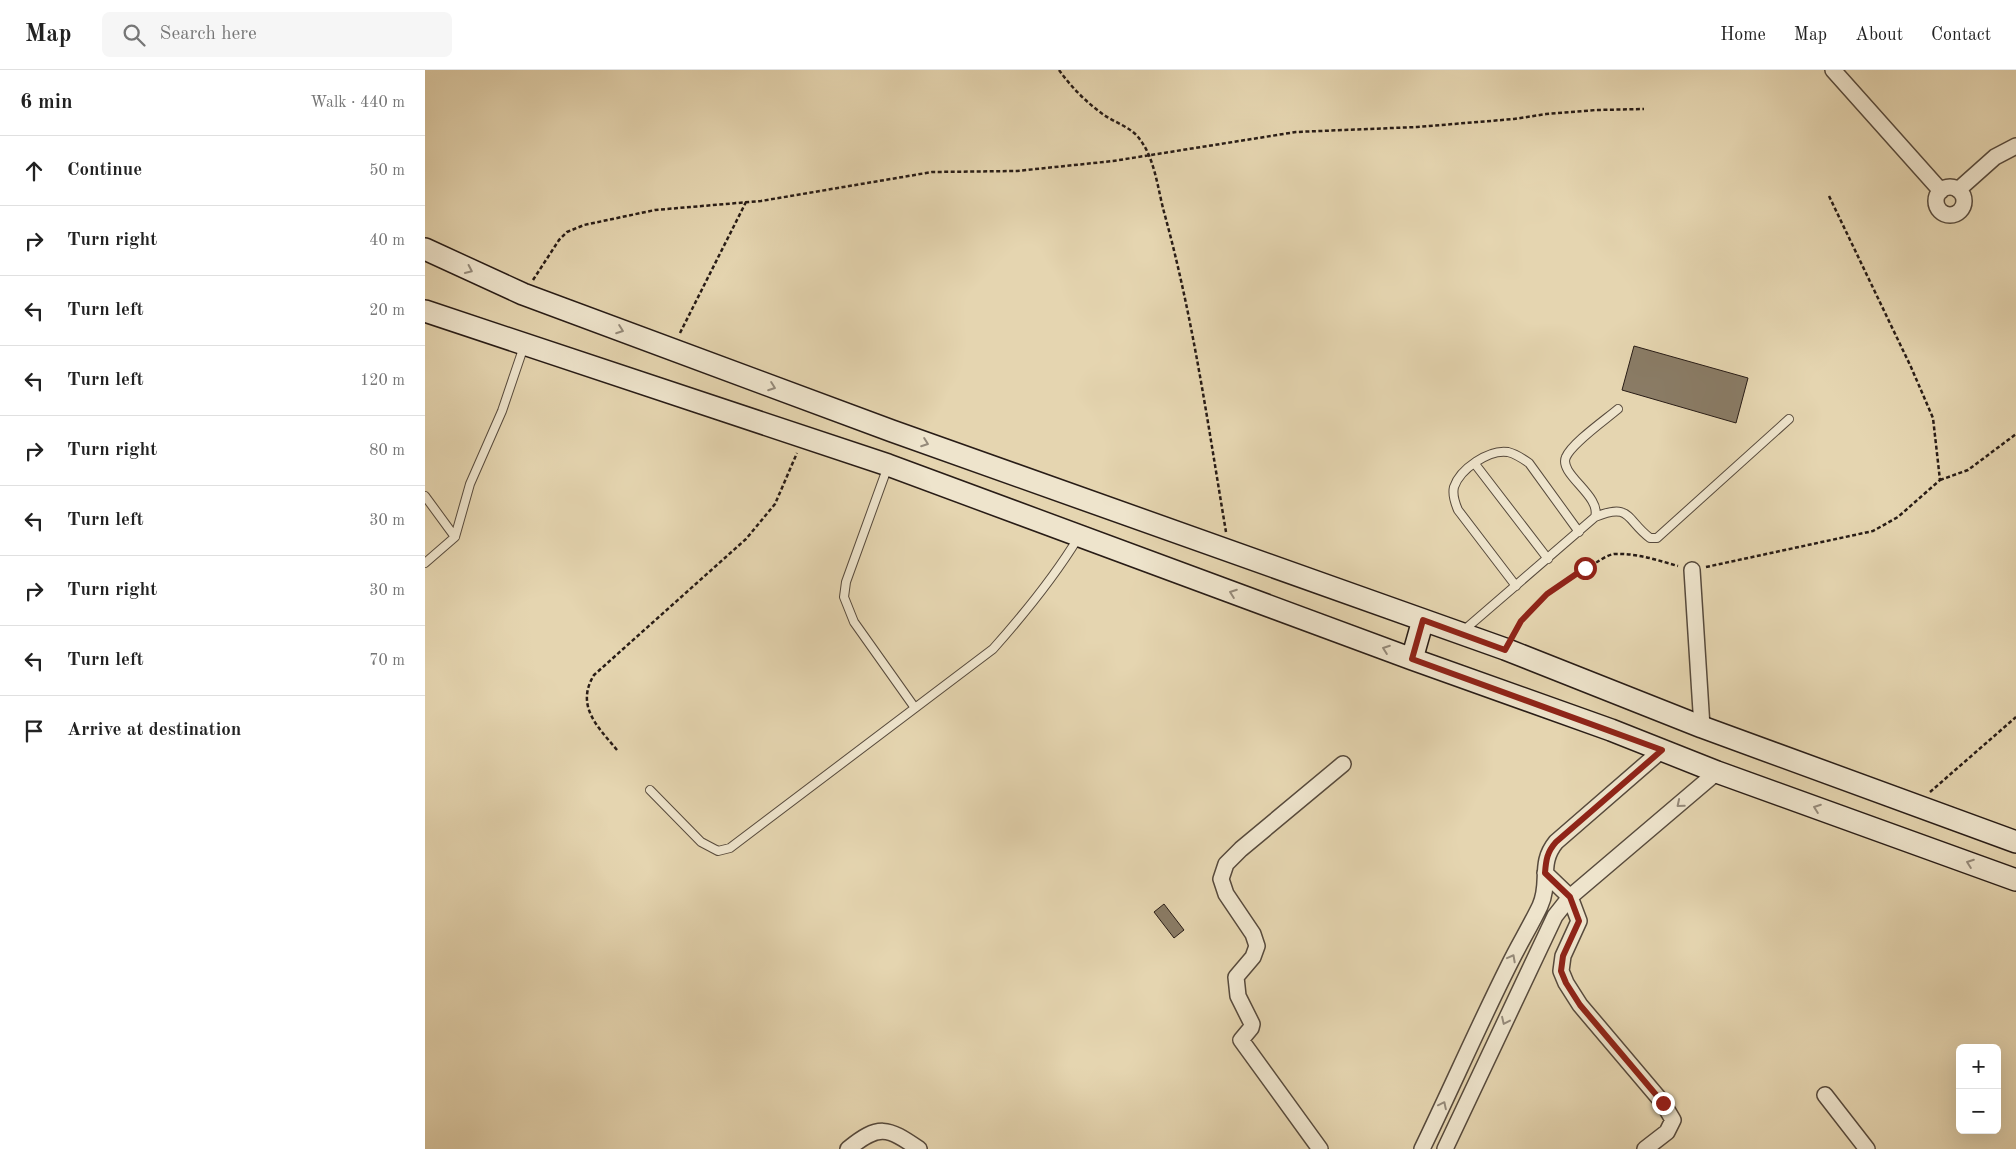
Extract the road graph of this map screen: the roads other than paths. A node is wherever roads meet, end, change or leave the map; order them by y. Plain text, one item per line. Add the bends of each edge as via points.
1 (1833, 70) edge
2 (2016, 146) edge
3 (1958, 190) junction
4 (1941, 191) junction
5 (425, 232) edge
6 (431, 252) edge
7 (425, 310) edge
8 (525, 344) junction
9 (1618, 409) dead end
10 (1789, 419) dead end
11 (1475, 464) junction
12 (888, 465) junction
13 (425, 496) edge
14 (1595, 517) junction
15 (1579, 532) junction
16 (1079, 536) junction
17 (455, 537) junction
18 (1548, 559) junction
19 (425, 563) edge
20 (1693, 570) road end
21 (1516, 586) junction
22 (1423, 620) junction
23 (1460, 633) junction
24 (1412, 659) junction
25 (915, 708) junction
26 (1702, 727) junction
27 (1662, 750) junction
28 (1343, 764) dead end
29 (1717, 772) junction
30 (650, 790) dead end
31 (2016, 842) edge
32 (1545, 873) junction
33 (2016, 880) edge
34 (1570, 897) junction
35 (1825, 1096) dead end
36 (848, 1149) edge
37 (919, 1149) edge
38 (1320, 1149) edge
39 (1422, 1149) edge
40 (1445, 1149) edge
41 (1645, 1149) edge
42 (1867, 1149) edge

1 - 4 street
2 - 3 street via 1995,157
3 - 4 street
3 - 4 street via 1964,200 1963,206 1948,215 1938,208 1937,196
5 - 6 street
6 -> 22 street via 523,294 672,350
7 - 8 street
8 - 12 street
8 - 17 lane via 502,411 470,484
9 - 14 lane via 1566,456 1569,471 1594,503
10 - 14 lane via 1657,538 1643,533 1621,511
11 - 15 lane via 1496,452 1518,455 1529,463
11 - 18 lane
11 - 21 lane via 1457,480 1453,489 1454,501
12 - 16 street
12 - 25 lane via 846,582 844,597 854,622
13 - 17 lane
14 - 15 lane
15 - 18 lane
24 -> 16 street
16 - 25 lane via 1058,572 993,649
17 - 19 lane
18 - 21 lane
20 - 26 street
21 - 23 lane
22 - 23 street
22 - 24 street
23 - 26 street
24 - 27 street
25 - 30 lane via 730,848 718,851 701,842
26 - 31 street
27 - 29 street
27 - 32 street via 1556,842 1546,858
28 - 38 street via 1226,864 1221,879 1226,894 1253,934 1257,946 1253,957 1236,977 1238,996 1252,1024 1241,1040
33 -> 29 street
29 -> 34 street
32 - 34 street
39 -> 32 street via 1508,966 1541,905
34 -> 40 street via 1555,916
34 - 41 street via 1579,921 1563,956 1561,971 1566,983 1580,1005 1663,1103 1673,1120 1667,1132
35 - 42 street
36 - 37 street via 864,1136 883,1131 896,1133

